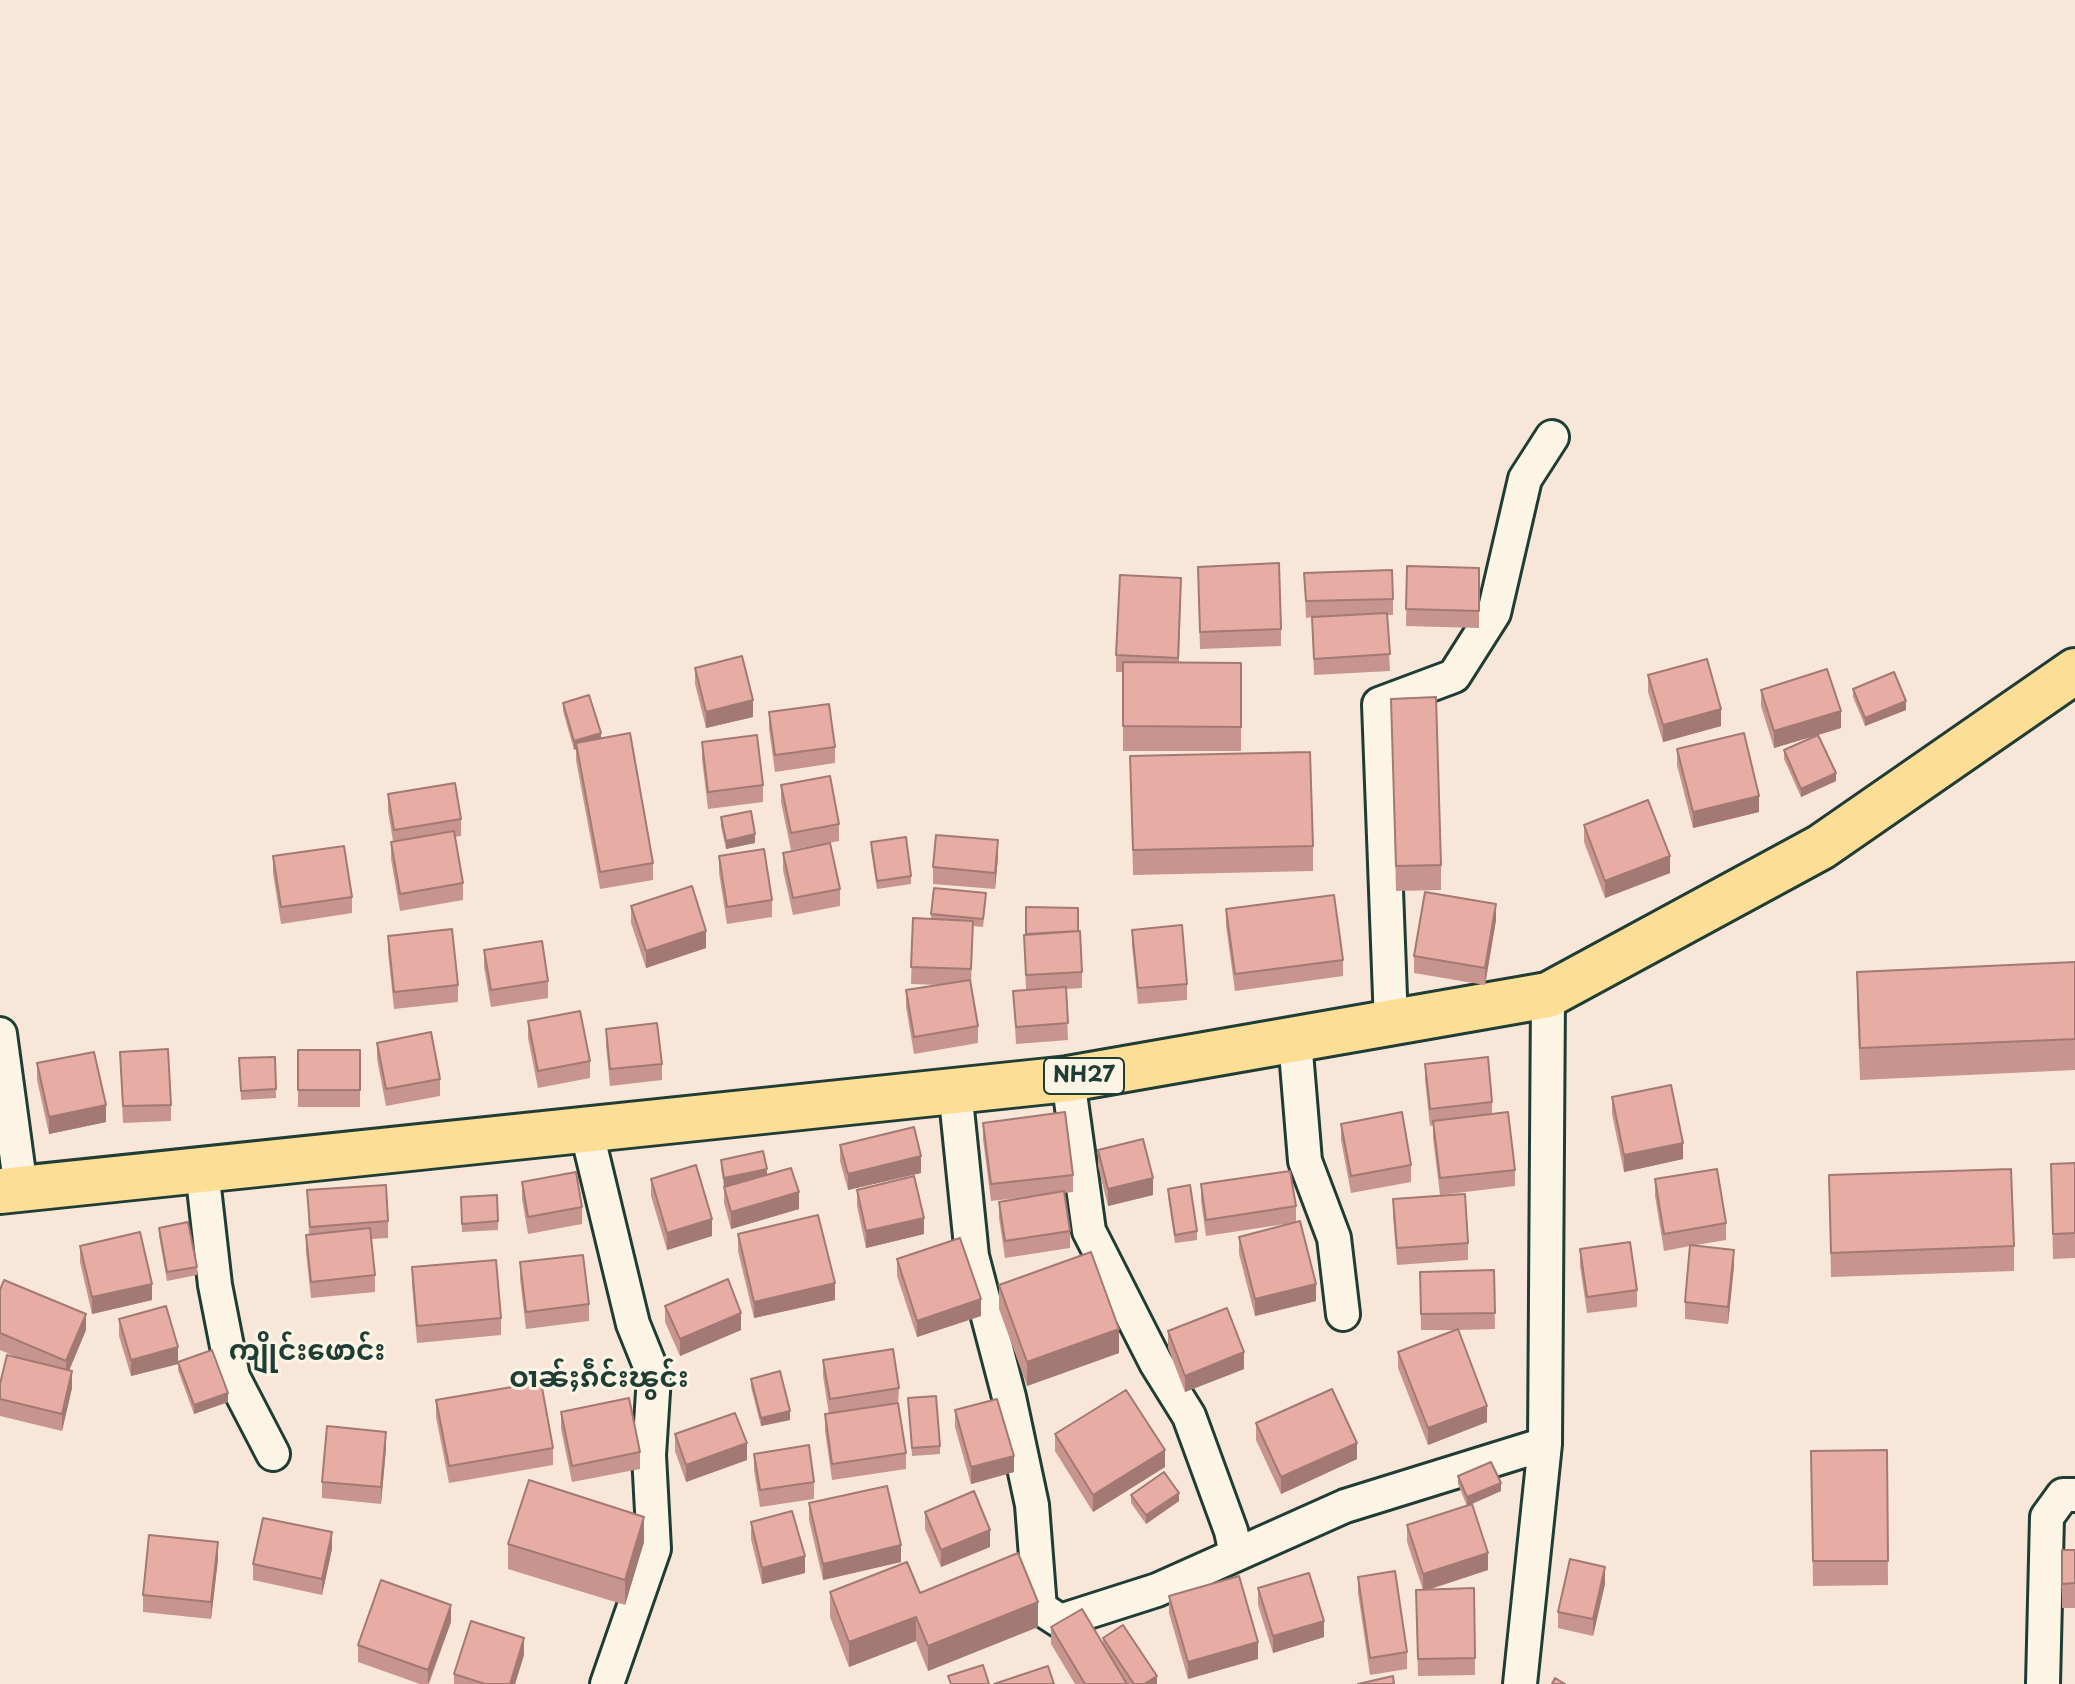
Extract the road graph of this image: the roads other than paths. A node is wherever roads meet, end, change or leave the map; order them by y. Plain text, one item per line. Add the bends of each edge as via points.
1 (1552, 437) dead end
2 (2075, 671) edge
3 (1548, 995) junction
4 (1391, 1023) junction
5 (0, 1034) edge
6 (1295, 1040) junction
7 (1068, 1079) junction
8 (955, 1089) junction
9 (586, 1129) junction
10 (202, 1170) junction
11 (10, 1190) edge
12 (1343, 1314) dead end
13 (1545, 1444) junction
14 (273, 1454) dead end
15 (2075, 1495) edge
16 (1236, 1554) junction
17 (607, 1684) edge
18 (1520, 1684) edge
19 (2043, 1684) edge

1 - 4 street via 1525,479 1494,613 1454,676 1379,704
2 - 3 highway, NH27 via 1821,847
3 - 4 highway, NH27
3 - 13 street
4 - 6 highway, NH27
5 - 11 street
6 - 7 highway, NH27
6 - 12 street via 1305,1161 1334,1238
7 - 8 highway, NH27
7 - 16 street via 1089,1231 1189,1416
8 - 9 highway, NH27
8 - 16 street via 972,1256 1032,1505 1040,1608 1060,1621 1157,1590
9 - 10 highway, NH27
9 - 17 street via 633,1324 654,1376 649,1455 654,1549
10 - 11 highway, NH27
10 - 14 street via 215,1285 233,1377
13 - 16 street via 1345,1506
13 - 18 street
15 - 19 street via 2063,1495 2047,1517

